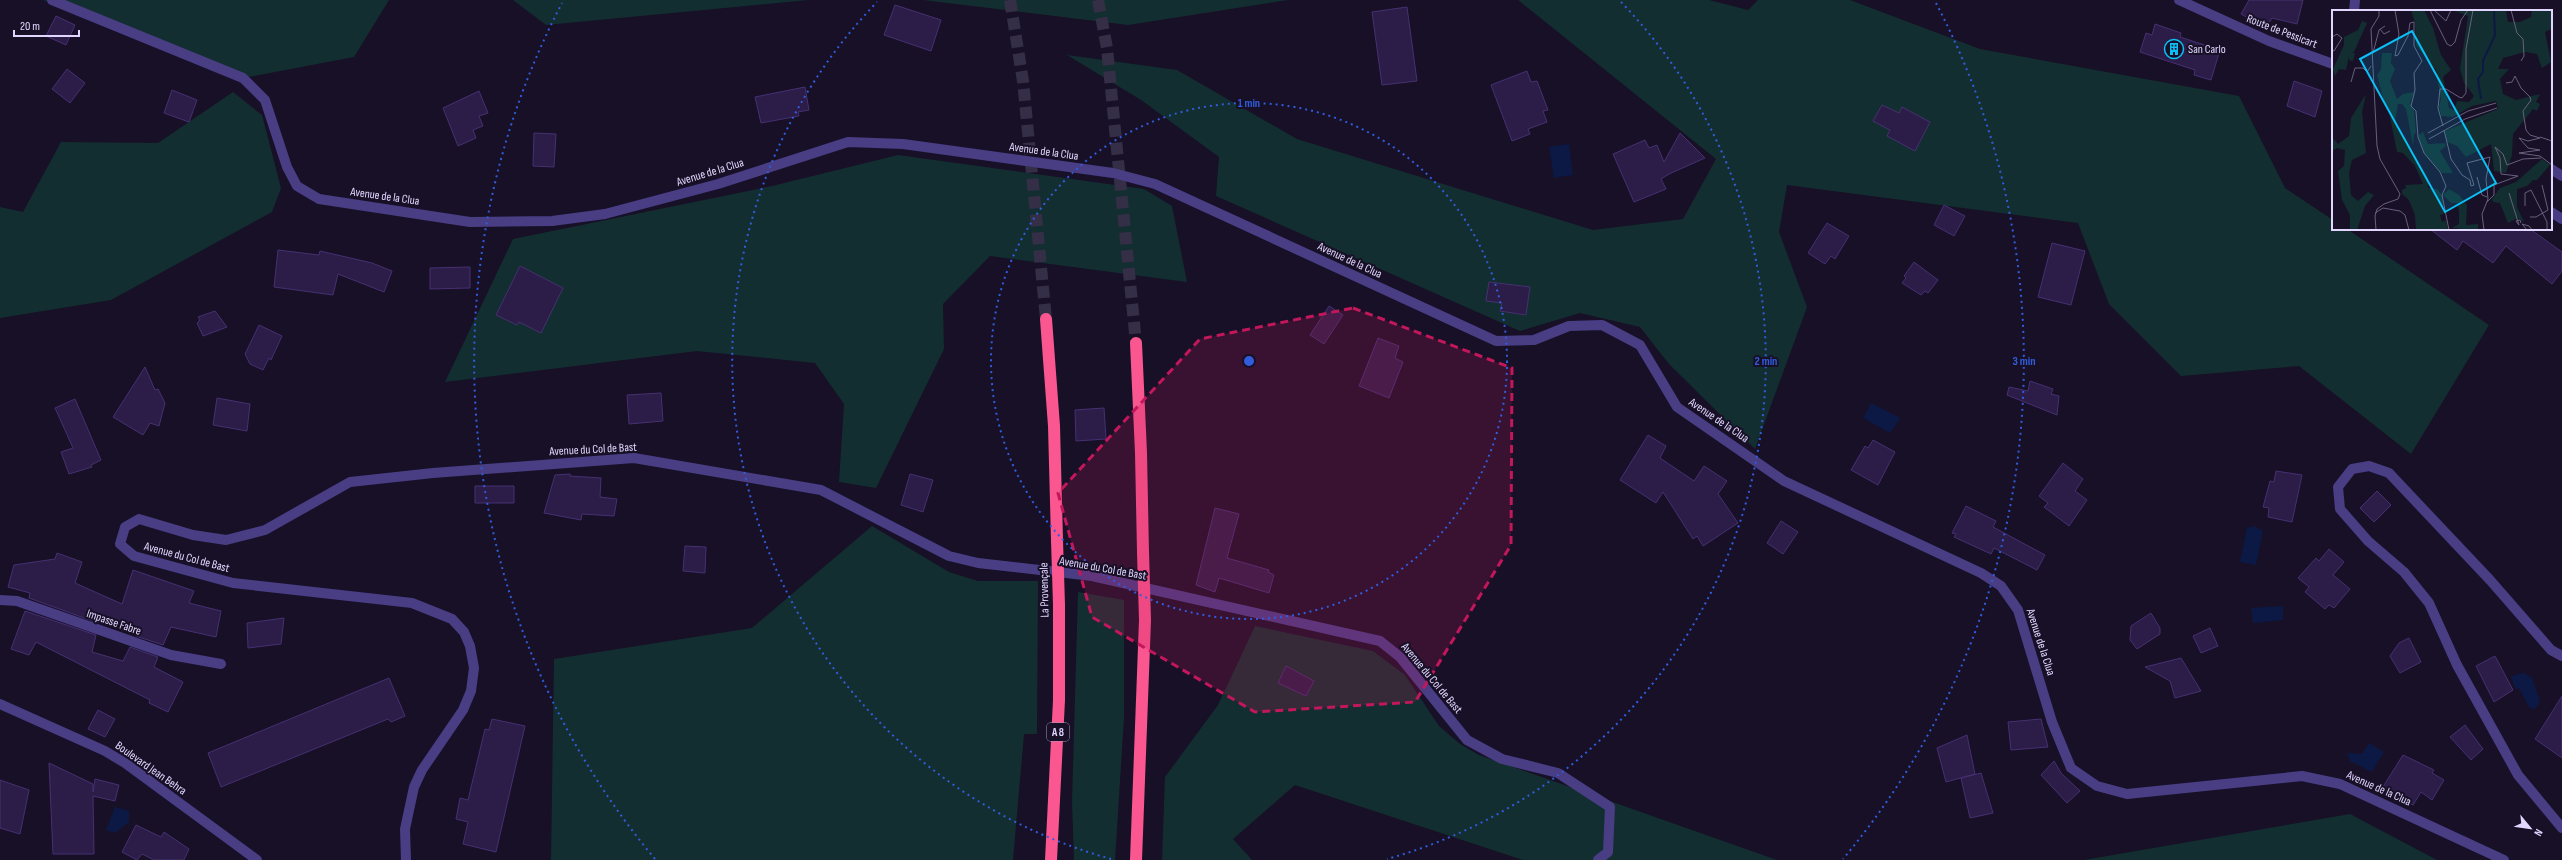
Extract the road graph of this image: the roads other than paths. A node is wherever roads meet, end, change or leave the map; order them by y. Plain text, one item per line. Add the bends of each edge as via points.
1 (52, 0) edge
2 (2179, 0) edge
3 (2355, 0) edge
4 (2354, 10) edge
5 (2332, 64) edge
6 (2552, 170) edge
7 (2562, 176) edge
8 (2552, 213) edge
9 (2562, 219) edge
10 (1046, 319) tunnel mouth
11 (1136, 343) tunnel mouth
12 (0, 600) edge
13 (2562, 656) edge
14 (221, 664) dead end
15 (0, 704) edge
16 (2562, 828) edge
17 (257, 860) edge
18 (406, 860) edge
19 (1051, 860) edge
20 (1136, 860) edge
21 (1598, 860) edge
22 (2504, 860) edge

1 - 22 street, Avenue de la Clua via 243,78 265,100 287,167 297,186 319,199 470,222 552,221 605,214 666,199 848,142 903,144 1113,173 1155,184 1496,341 1534,340 1569,326 1602,325 1640,345 1677,407 1784,481 1981,573 2001,586 2018,610 2052,722 2071,768 2097,786 2127,794 2302,776 2340,784
2 - 5 street, Route de Pessicart via 2269,41
3 - 4 street
6 - 7 street
8 - 9 street
10 - 19 highway, La Provençale / A 8, bridge via 1054,426 1059,605 1059,700
11 - 20 highway, bridge via 1145,620
12 - 14 street, Impasse Fabre via 17,601 171,655
13 - 16 street via 2551,650 2389,473 2369,466 2352,469 2338,487 2340,509 2368,541 2404,572 2429,603 2457,665 2518,775
15 - 17 street, Boulevard Jean Behra via 105,751 125,763
18 - 21 street, Avenue du Col de Bast via 405,829 414,787 422,770 463,710 471,691 474,668 470,646 464,632 452,619 412,603 233,583 134,556 120,544 125,527 139,519 193,535 226,540 265,530 350,482 634,458 821,490 949,556 978,563 1092,576 1380,641 1400,657 1467,740 1502,759 1558,773 1610,807 1608,852

